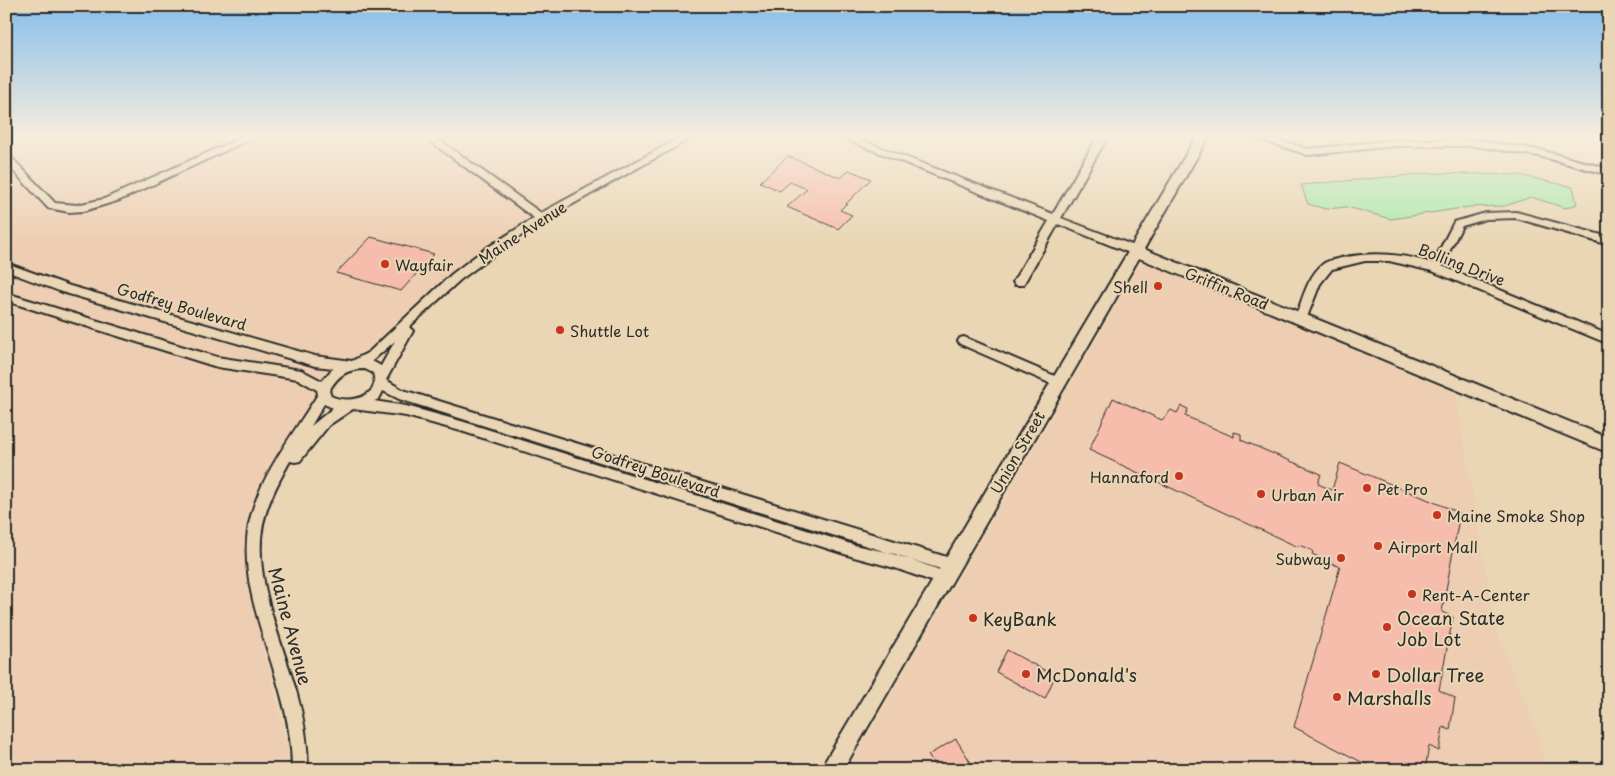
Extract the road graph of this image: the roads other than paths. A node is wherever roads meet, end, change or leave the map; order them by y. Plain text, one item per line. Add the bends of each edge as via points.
1 (21, 172) edge
2 (173, 172) edge
3 (478, 172) edge
4 (623, 172) edge
5 (937, 172) edge
6 (1082, 172) edge
7 (1182, 172) edge
8 (540, 217) junction
9 (1055, 218) junction
10 (1609, 241) edge
11 (1136, 251) junction
12 (6, 267) edge
13 (1436, 268) junction
14 (1019, 282) dead end
15 (6, 298) edge
16 (416, 313) junction
17 (1301, 319) junction
18 (1609, 340) edge
19 (964, 341) dead end
20 (355, 364) junction
21 (381, 380) junction
22 (1058, 382) junction
23 (324, 391) junction
24 (352, 405) junction
25 (1609, 446) edge
26 (268, 493) junction
27 (947, 572) junction
28 (300, 770) edge
29 (831, 770) edge

1 - 2 street via 52,206 77,209 97,206
3 - 8 street
4 - 8 street, Maine Avenue
5 - 9 street, Griffin Road
6 - 9 street
7 - 11 main road, Union Street
8 - 16 street, Maine Avenue via 484,254
9 - 11 street, Griffin Road
9 - 14 street
10 - 13 street via 1516,216 1486,216 1458,224
11 - 17 main road, Griffin Road
11 - 22 main road, Union Street
12 - 20 street, Godfrey Boulevard via 66,289 315,361
13 - 17 street, Bolling Drive via 1409,259 1377,256 1327,266 1318,277
13 - 18 street, Bolling Drive
15 - 23 street via 217,362 301,376
16 - 20 street, Maine Avenue via 373,355
16 - 21 street, Maine Avenue
17 - 25 main road, Griffin Road
19 - 22 street
20 - 21 street via 373,366 379,370
20 - 23 street via 331,377
21 - 24 street via 372,395
21 - 27 street, Godfrey Boulevard via 399,394
22 - 27 main road, Union Street
23 - 24 street via 332,404
23 - 26 street, Maine Avenue
24 - 26 street, Maine Avenue via 337,411 315,432
24 - 27 street, Godfrey Boulevard via 406,411 461,426 854,551
26 - 28 street, Maine Avenue via 256,524 255,567 296,718
27 - 29 main road, Union Street

